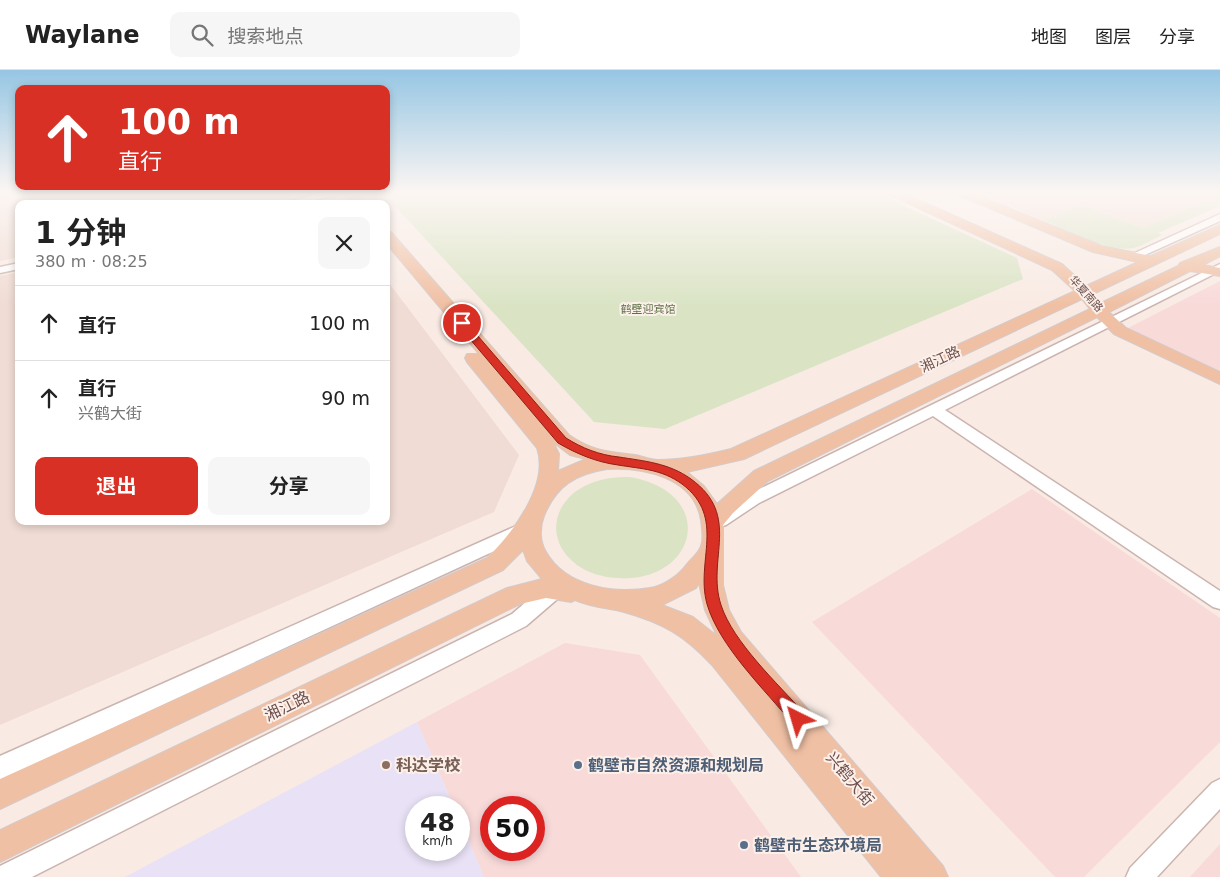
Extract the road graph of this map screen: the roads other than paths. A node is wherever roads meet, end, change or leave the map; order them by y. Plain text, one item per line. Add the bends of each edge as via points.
1 (975, 230) edge
2 (1051, 230) edge
3 (1194, 230) edge
4 (1219, 230) edge
5 (390, 240) edge
6 (1220, 251) edge
7 (390, 257) edge
8 (1132, 257) junction
9 (1152, 260) junction
10 (15, 263) edge
11 (0, 266) edge
12 (15, 267) edge
13 (1189, 267) junction
14 (0, 270) edge
15 (1217, 270) edge
16 (1084, 292) junction
17 (1105, 316) junction
18 (1220, 379) edge
19 (933, 410) junction
20 (618, 461) junction
21 (654, 466) junction
22 (547, 490) junction
23 (528, 524) junction
24 (713, 536) junction
25 (567, 592) junction
26 (624, 602) junction
27 (1220, 602) edge
28 (0, 768) edge
29 (1220, 791) edge
30 (0, 794) edge
31 (0, 846) edge
32 (5, 877) edge
33 (901, 877) edge
34 (932, 877) edge
35 (1139, 877) edge

1 - 16 main road, 华夏南路 via 1066,272
2 - 8 main road via 1098,249
3 - 8 street
4 - 9 main road, 湘江路
5 - 20 main road via 562,440 577,450
6 - 13 main road, 湘江路
7 - 22 main road via 546,446 549,454
8 - 9 main road
9 - 13 main road
9 - 16 main road, 湘江路
10 - 11 street
12 - 14 street
13 - 15 main road
13 - 17 main road, 湘江路
15 - 17 street
16 - 17 main road, 华夏南路
16 - 21 main road, 湘江路 via 736,454 681,467
17 - 18 main road, 华夏南路 via 1120,330
17 - 19 street
17 - 24 main road, 湘江路 via 761,476 726,507
19 - 24 street via 753,499
19 - 27 street
20 - 21 main road
20 - 22 main road via 595,464 573,472
21 - 24 main road via 677,475 695,489 708,507
22 - 23 main road
23 - 25 main road via 538,561
23 - 28 street
23 - 30 main road via 513,547 495,564
24 - 26 main road via 700,570 680,586 654,598
24 - 34 main road, 兴鹤大街 via 710,583 723,626 737,647
25 - 26 main road
25 - 31 main road, 湘江路 via 546,588 515,595
25 - 32 street via 519,620
26 - 33 main road, 兴鹤大街 via 684,624 714,650
29 - 35 street

